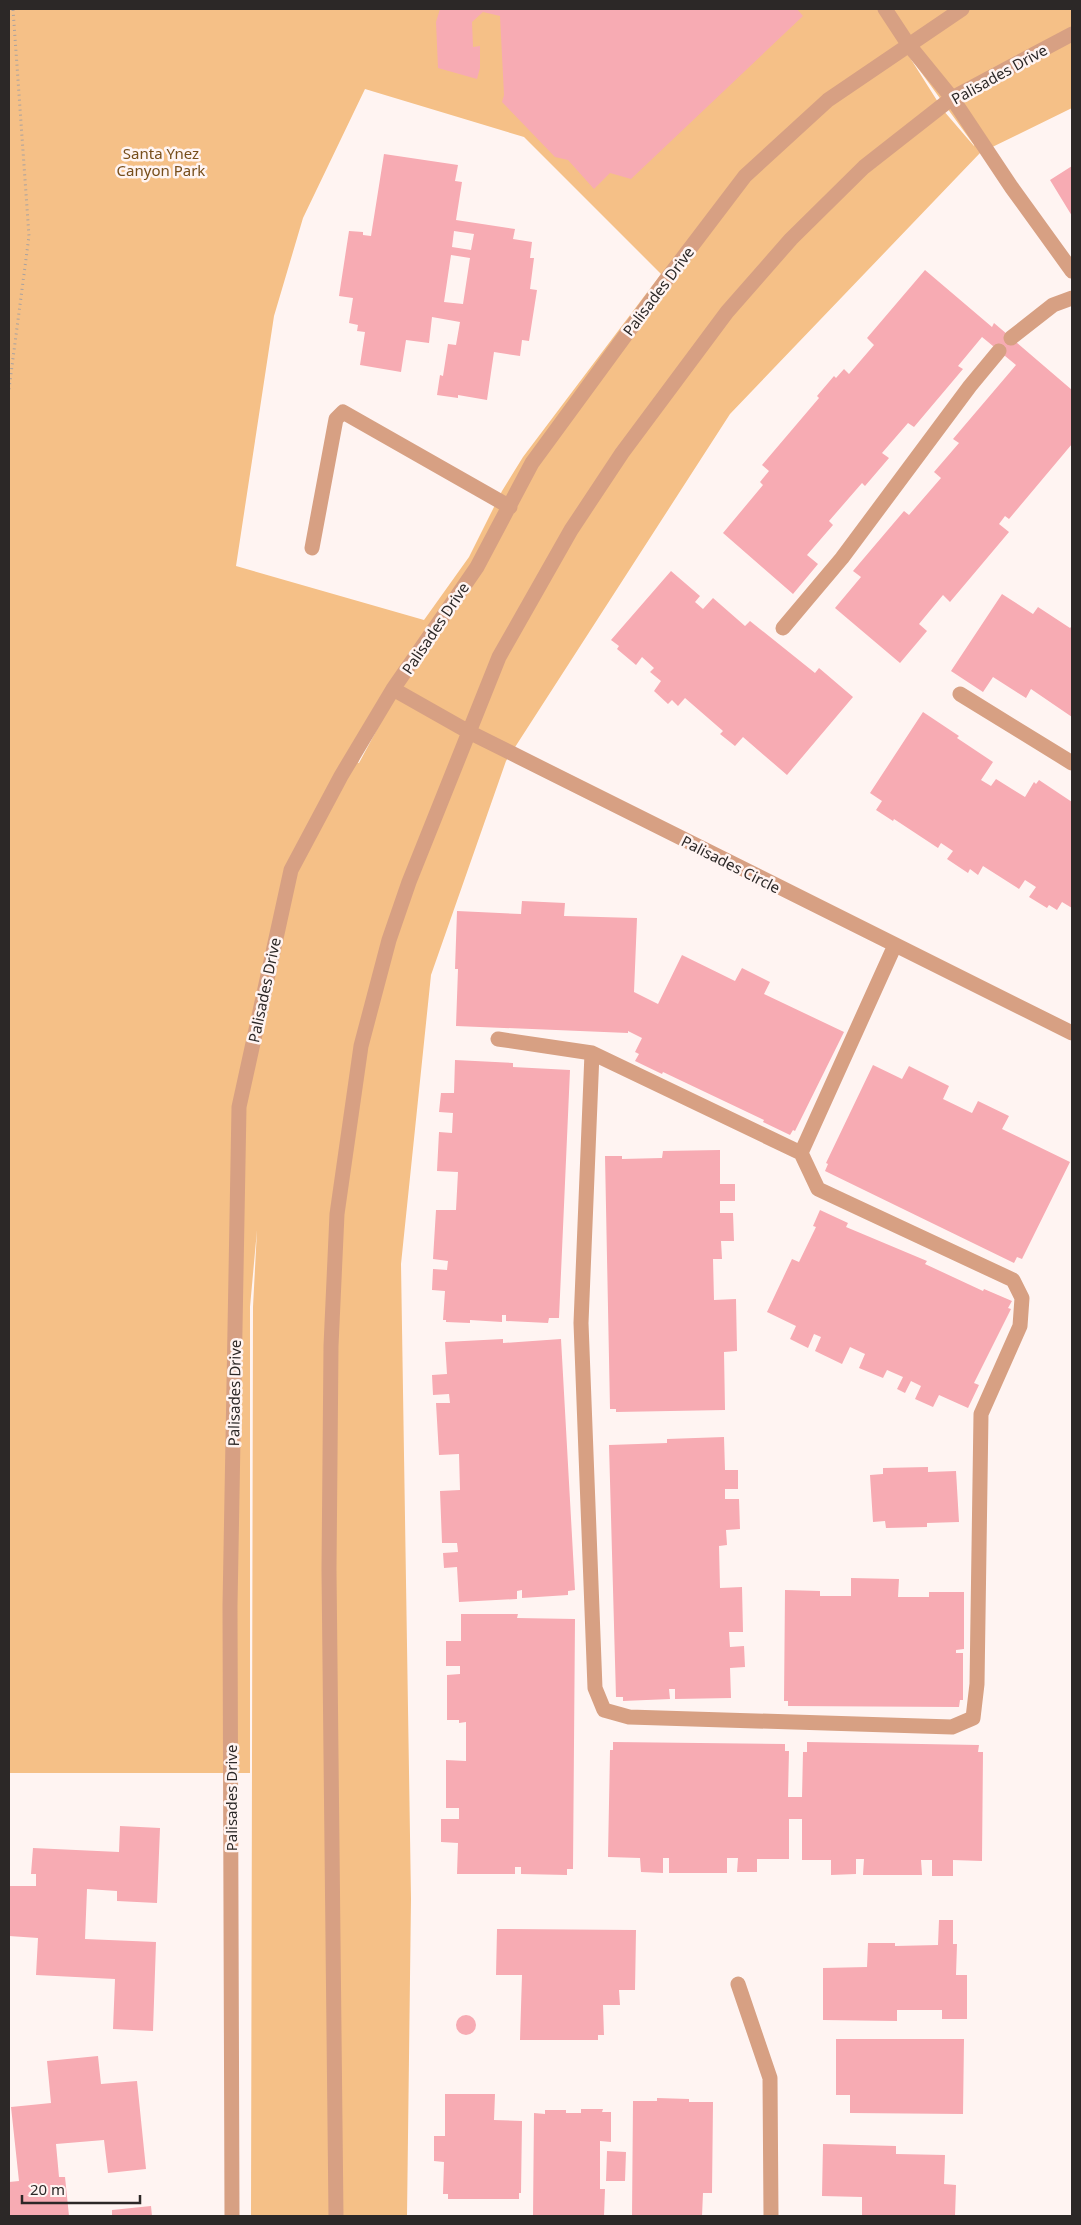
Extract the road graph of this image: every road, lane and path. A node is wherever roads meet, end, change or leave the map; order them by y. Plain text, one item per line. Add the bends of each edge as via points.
1 (13, 9) edge
2 (885, 9) edge
3 (962, 9) edge
4 (1072, 34) edge
5 (908, 44) junction
6 (952, 98) junction
7 (1072, 271) edge
8 (1072, 298) edge
9 (1011, 338) dead end
10 (999, 351) dead end
11 (9, 389) edge
12 (510, 507) junction
13 (312, 548) dead end
14 (783, 628) dead end
15 (393, 689) junction
16 (960, 694) dead end
17 (469, 732) junction
18 (1072, 763) edge
19 (895, 945) junction
20 (1072, 1033) edge
21 (498, 1039) dead end
22 (592, 1053) junction
23 (801, 1153) junction
24 (738, 1984) dead end
25 (232, 2216) edge
26 (336, 2216) edge
27 (771, 2216) edge

1 - 11 path via 29,236
2 - 5 street
3 - 5 street, Palisades Drive
4 - 6 street, Palisades Drive
5 - 6 street
5 - 12 street, Palisades Drive via 828,100 745,176 532,463
6 - 7 street
6 - 17 street, Palisades Drive via 864,167 791,239 727,312 622,453 571,530 499,657
8 - 9 street via 1053,305
10 - 14 street via 842,558
12 - 13 street via 343,412 336,419
12 - 15 street, Palisades Drive via 477,567
15 - 17 street, Palisades Circle
15 - 25 street, Palisades Drive via 341,776 291,870 239,1107 230,1606
16 - 18 street
17 - 19 street, Palisades Circle
17 - 26 street, Palisades Drive via 409,882 390,940 362,1046 337,1214 331,1346 329,1570
19 - 20 street, Palisades Circle
19 - 23 street
21 - 22 street
22 - 23 street
22 - 23 street via 581,1323 595,1688 604,1710 629,1717 952,1727 973,1718 977,1684 981,1414 1020,1326 1022,1298 1013,1280 818,1189
24 - 27 street via 770,2078

